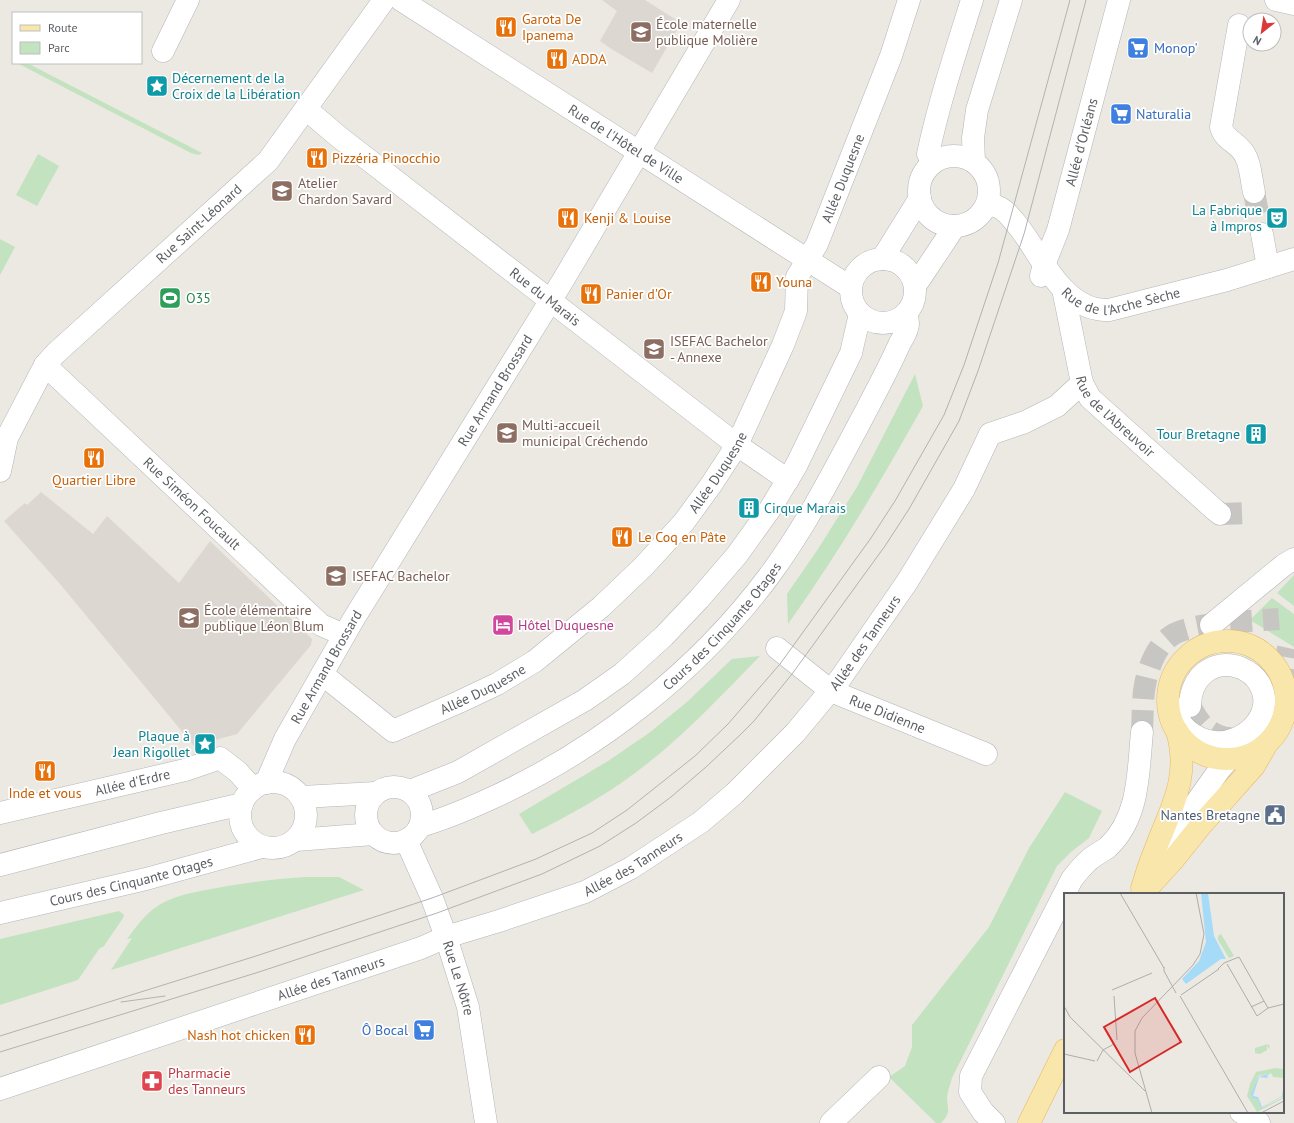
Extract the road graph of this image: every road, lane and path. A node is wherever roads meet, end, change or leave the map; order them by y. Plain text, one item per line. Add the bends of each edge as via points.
1 (188, 0) edge
2 (384, 0) edge
3 (401, 0) edge
4 (729, 0) edge
5 (909, 0) edge
6 (972, 0) edge
7 (1011, 0) edge
8 (1119, 0) edge
9 (1276, 0) edge
10 (1294, 4) edge
11 (1239, 25) dead end
12 (163, 51) dead end
13 (306, 109) junction
14 (640, 152) junction
15 (933, 162) junction
16 (974, 162) junction
17 (1254, 192) tunnel mouth
18 (920, 198) junction
19 (986, 204) junction
20 (955, 226) junction
21 (1262, 234) tunnel mouth
22 (882, 259) junction
23 (1294, 259) edge
24 (807, 260) junction
25 (1268, 267) junction
26 (1042, 274) junction
27 (915, 286) junction
28 (850, 287) junction
29 (1063, 289) junction
30 (550, 300) junction
31 (906, 313) junction
32 (860, 314) junction
33 (45, 365) junction
34 (1082, 383) junction
35 (3, 437) edge
36 (737, 446) junction
37 (0, 471) edge
38 (788, 480) junction
39 (1220, 514) tunnel mouth
40 (1294, 559) edge
41 (1211, 625) dead end
42 (344, 635) junction
43 (777, 648) dead end
44 (1285, 672) edge
45 (322, 674) junction
46 (831, 691) junction
47 (1169, 702) junction
48 (1190, 706) tunnel mouth
49 (1290, 707) edge
50 (1178, 731) junction
51 (1142, 732) tunnel mouth
52 (1245, 735) junction
53 (1267, 744) junction
54 (986, 754) dead end
55 (1229, 759) junction
56 (410, 791) junction
57 (253, 792) junction
58 (376, 793) junction
59 (302, 797) junction
60 (0, 813) edge
61 (413, 833) junction
62 (373, 834) junction
63 (296, 840) junction
64 (262, 847) junction
65 (0, 865) edge
66 (1159, 874) junction
67 (1065, 893) edge
68 (1141, 893) edge
69 (1142, 893) edge
70 (1064, 895) edge
71 (0, 913) edge
72 (446, 937) junction
73 (1064, 1052) edge
74 (879, 1077) dead end
75 (0, 1089) edge
76 (1243, 1113) edge
77 (486, 1123) edge
78 (831, 1123) edge
79 (994, 1123) edge
80 (1029, 1123) edge
81 (1259, 1123) edge

1 - 12 street
2 - 13 street, Rue Saint-Léonard
3 - 14 street, Rue de l'Hôtel de Ville
4 - 14 street, Rue Armand Brossard
5 - 24 street, Allée Duquesne via 884,74 817,244
6 - 15 street via 932,135 928,154
7 - 16 street via 978,110 973,138
8 - 26 street, Allée d'Orléans via 1058,230
9 - 10 street
11 - 17 street via 1221,127 1226,137 1246,155
13 - 30 street, Rue du Marais
13 - 33 street, Rue Saint-Léonard via 268,161
14 - 24 street, Rue de l'Hôtel de Ville
14 - 30 street, Rue Armand Brossard
15 - 16 street via 952,156
15 - 18 street via 920,181
16 - 19 street via 986,176 989,194
18 - 20 street via 933,219
18 - 22 street
19 - 20 street via 980,215 968,223
19 - 26 street, Rue de l'Arche Sèche via 1000,207 1024,234
20 - 27 street
21 - 25 street
22 - 27 street via 901,264
22 - 28 street via 872,260 859,269
23 - 25 street, Rue de l'Arche Sèche
24 - 28 street, Rue de l'Hôtel de Ville
24 - 36 street, Allée Duquesne via 797,277 796,312
25 - 29 street, Rue de l'Arche Sèche via 1109,310 1085,305
26 - 29 street, Rue de l'Arche Sèche
27 - 31 street via 914,302
28 - 32 street via 852,300
29 - 34 street, Rue de l'Abreuvoir
30 - 36 street, Rue du Marais
30 - 42 street, Rue Armand Brossard
31 - 32 street via 899,320 880,324
31 - 61 street, Cours des Cinquante Otages via 908,326 890,366 840,459 770,576 729,625 691,664 646,703 570,756 532,779
32 - 38 street via 846,364
33 - 35 street, Rue Saint-Léonard
33 - 42 street, Rue Siméon Foucault via 321,625
34 - 39 street, Rue de l'Abreuvoir via 1090,398
34 - 46 street, Allée des Tanneurs via 1057,406 1025,422 990,434 964,489 907,582
35 - 37 street, Rue Saint-Léonard
36 - 38 street, Rue du Marais
36 - 45 street, Allée Duquesne via 684,522 644,566 601,607 535,661 497,684 393,731
38 - 56 street via 737,555 664,636 622,674 585,700 458,772
40 - 41 street
42 - 45 street, Rue Armand Brossard
43 - 46 street, Rue Didienne
44 - 47 main road via 1255,648 1243,643 1232,641 1207,645 1196,650 1179,667 1171,684
44 - 49 main road via 1284,686
45 - 57 street, Rue Armand Brossard
46 - 54 street, Rue Didienne
46 - 72 street, Allée des Tanneurs via 795,733 734,794 701,822 631,868 585,892
47 - 50 main road via 1173,722
47 - 52 street via 1186,729 1199,738 1214,742 1230,741
48 - 52 street via 1192,690 1200,676 1207,671 1214,667 1230,665 1246,670 1262,688 1264,704 1261,716
49 - 53 main road via 1275,735
50 - 55 main road via 1194,748 1217,758
50 - 68 main road via 1182,747 1179,785
51 - 67 street via 1134,804 1122,830 1108,847 1088,861 1072,879
52 - 55 street via 1236,743
53 - 55 main road via 1249,755
53 - 66 main road via 1254,766
55 - 66 street via 1186,817
56 - 58 street via 392,786
56 - 61 street via 421,805 422,812
57 - 59 street via 276,782 295,789
57 - 60 street, Allée d'Erdre via 238,772 220,758 185,770
57 - 64 street via 240,813 240,822 248,838
57 - 65 street via 161,823
58 - 59 street
58 - 62 street via 370,798 366,814 368,828
59 - 63 street via 307,819
61 - 62 street, Cours des Cinquante Otages via 398,843 380,840
61 - 72 street, Rue Le Nôtre
62 - 63 street, Cours des Cinquante Otages
63 - 64 street, Cours des Cinquante Otages via 280,849
64 - 71 street, Cours des Cinquante Otages via 146,879
66 - 69 main road
70 - 79 street via 971,1076 970,1092
72 - 75 street, Allée des Tanneurs via 421,948
72 - 77 street, Rue Le Nôtre via 468,1008
73 - 80 main road
74 - 78 street
76 - 81 street

